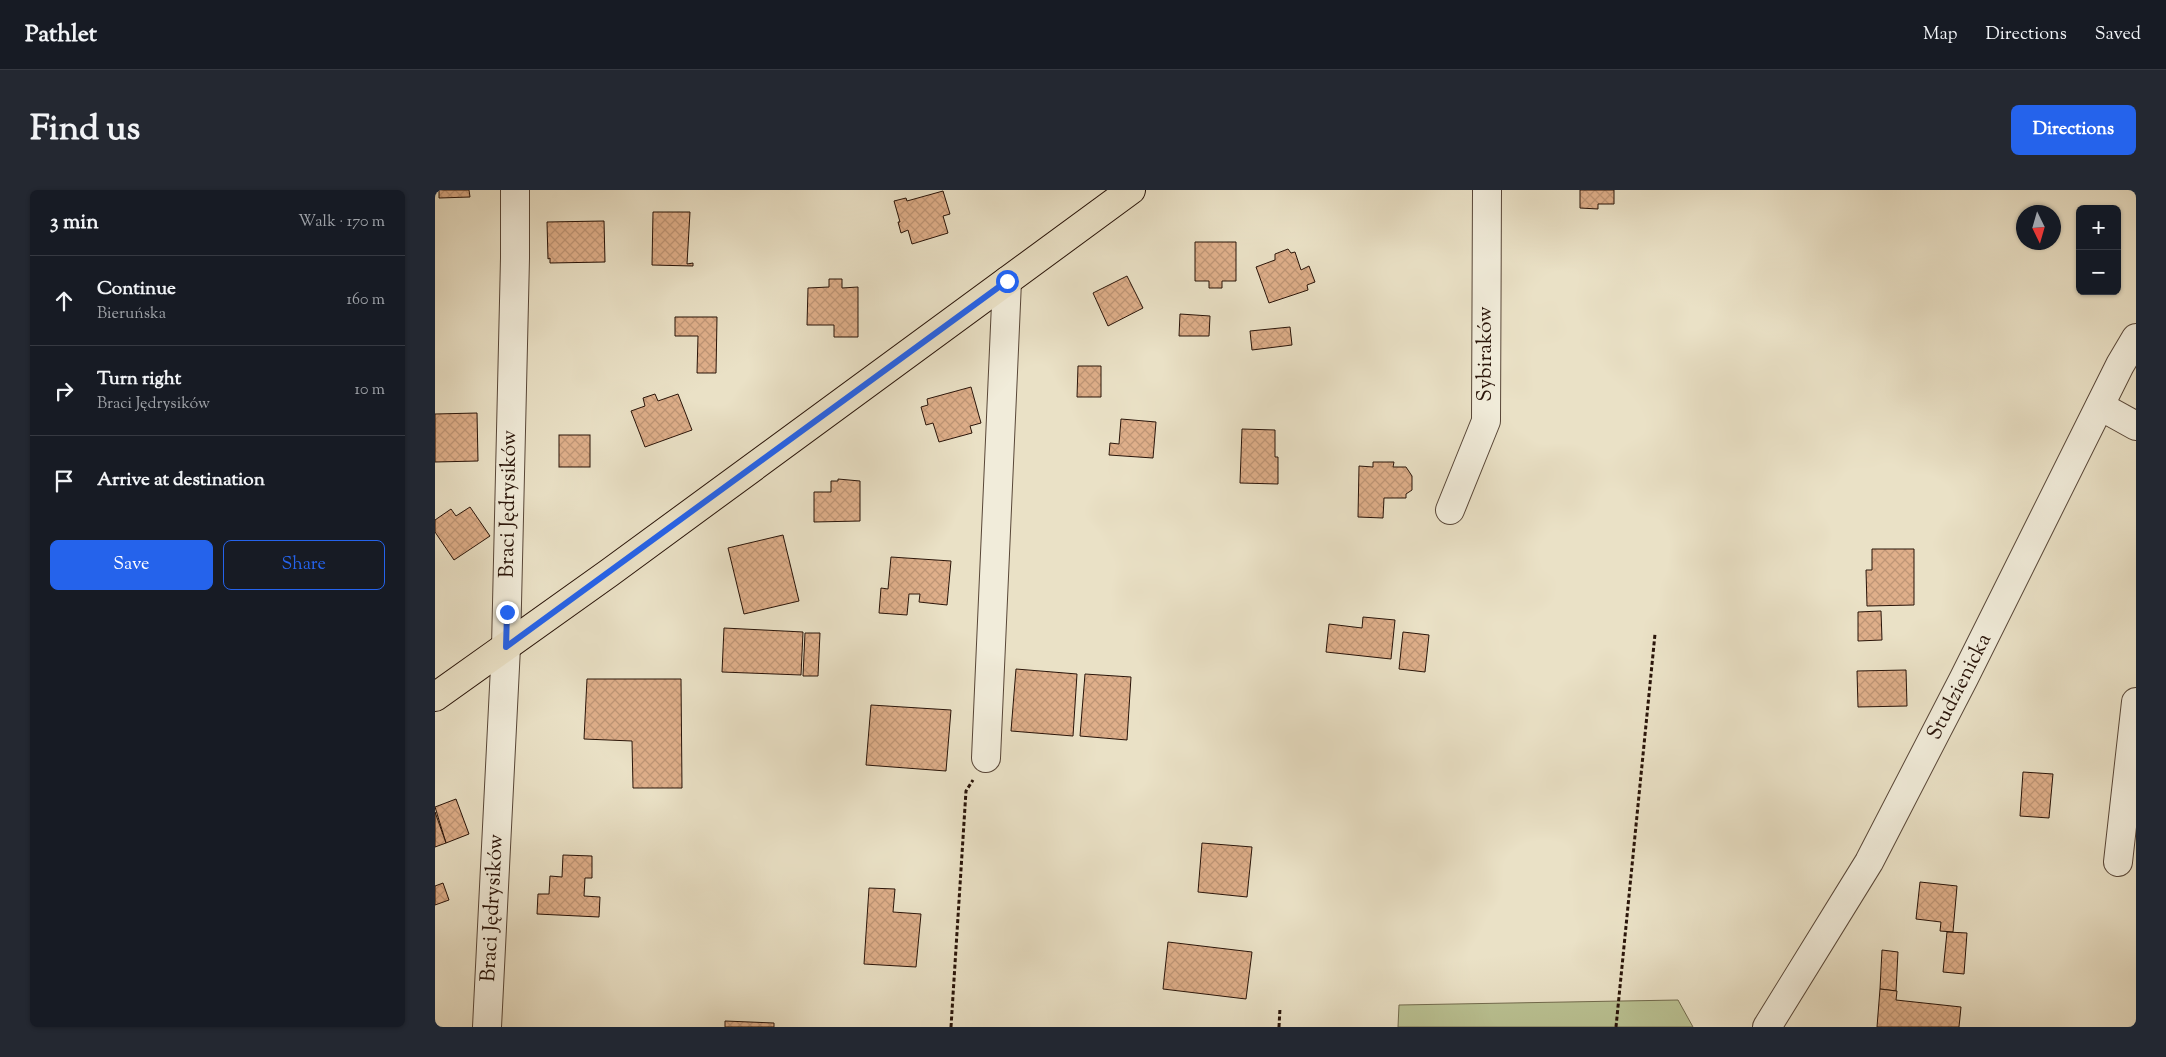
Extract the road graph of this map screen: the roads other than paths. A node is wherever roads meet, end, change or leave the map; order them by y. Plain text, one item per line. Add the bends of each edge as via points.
1 (515, 190) edge
2 (1131, 190) edge
3 (1487, 190) edge
4 (1007, 281) junction
5 (2136, 338) edge
6 (2100, 406) junction
7 (2136, 426) edge
8 (1451, 510) dead end
9 (506, 647) junction
10 (435, 697) edge
11 (2136, 702) edge
12 (986, 758) road end
13 (2118, 862) dead end
14 (487, 1027) edge
15 (1767, 1027) edge

1 - 9 street, Braci Jędrysików
2 - 4 main road
3 - 8 street, Sybiraków via 1486,421
4 - 9 main road
4 - 12 street
5 - 6 street, Studzienicka
6 - 7 street
6 - 15 street, Studzienicka via 1869,862
9 - 10 main road
9 - 14 street, Braci Jędrysików
11 - 13 street

